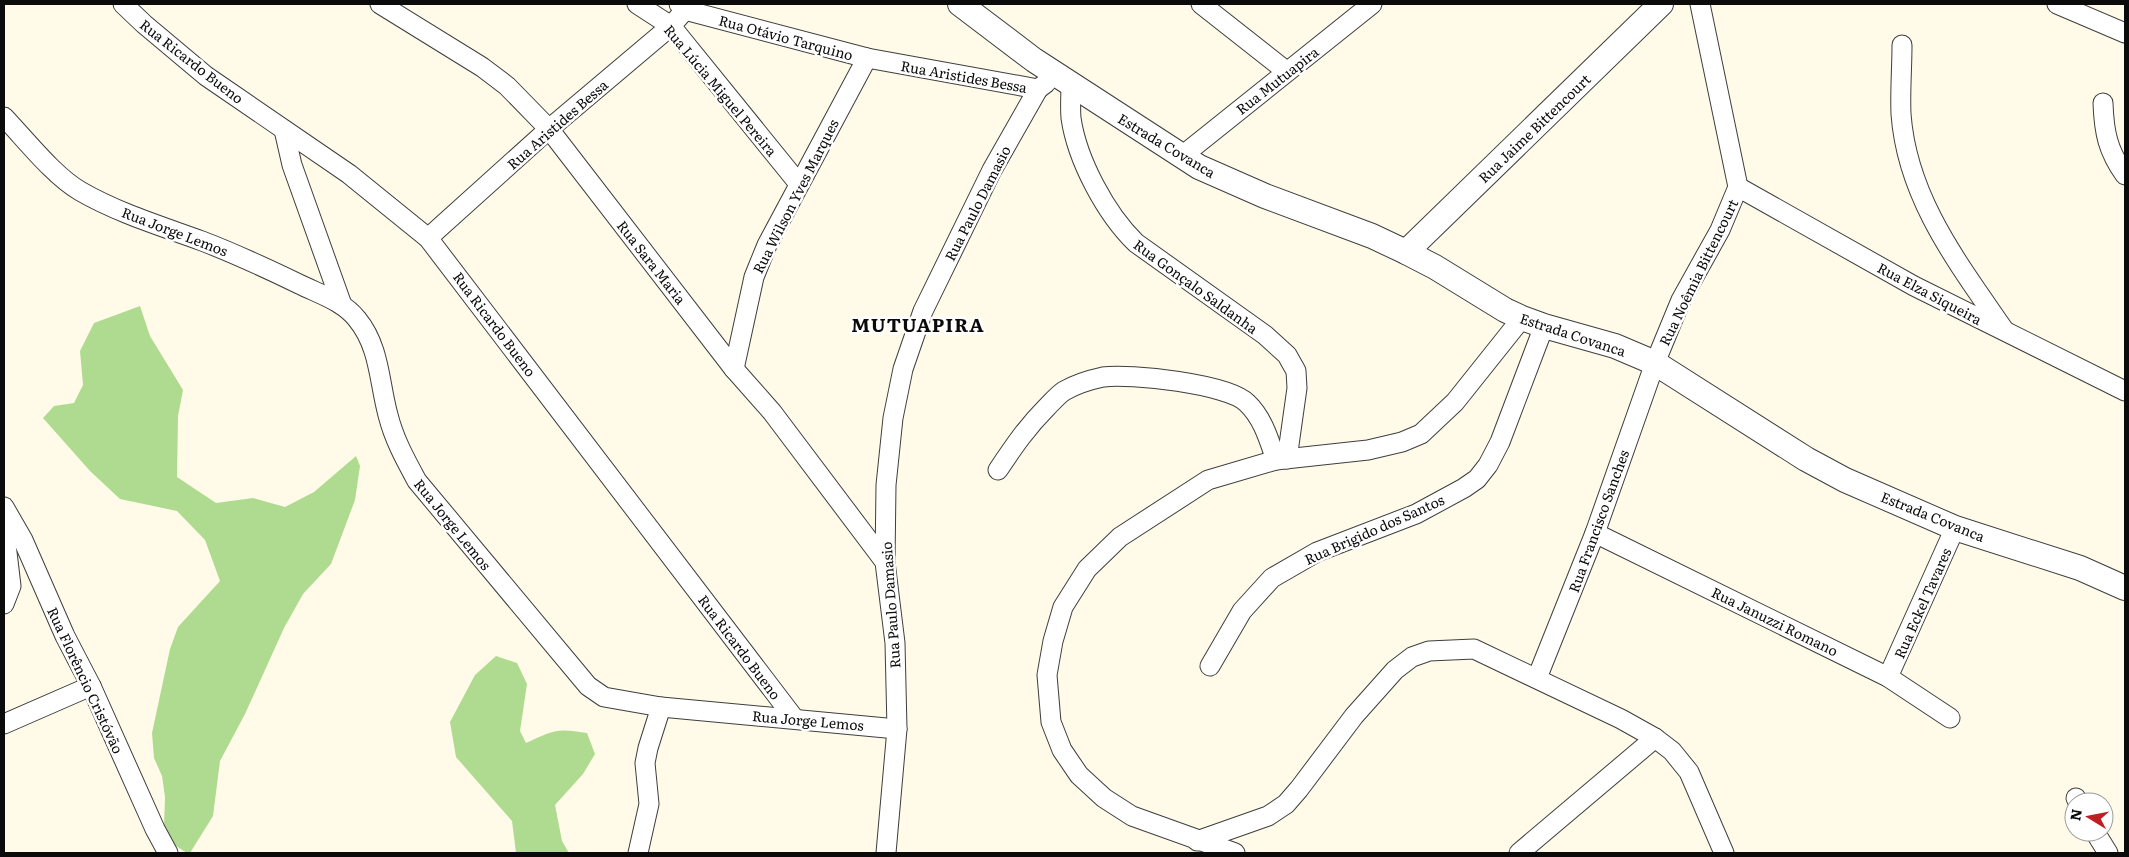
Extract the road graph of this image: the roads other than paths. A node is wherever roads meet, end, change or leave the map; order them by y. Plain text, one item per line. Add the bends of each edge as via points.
1 (123, 4) edge
2 (380, 4) edge
3 (637, 4) edge
4 (960, 4) edge
5 (1201, 4) edge
6 (1372, 4) edge
7 (1661, 4) edge
8 (1700, 4) edge
9 (2057, 4) edge
10 (682, 7) edge
11 (671, 26) junction
12 (2125, 33) edge
13 (1902, 45) dead end
14 (867, 58) junction
15 (1286, 71) junction
16 (1064, 79) junction
17 (1038, 89) junction
18 (2103, 103) dead end
19 (4, 117) edge
20 (549, 129) junction
21 (284, 130) junction
22 (1182, 156) junction
23 (2125, 175) edge
24 (799, 184) junction
25 (1738, 187) junction
26 (428, 238) junction
27 (1406, 252) junction
28 (342, 305) junction
29 (1522, 318) junction
30 (1544, 326) junction
31 (2004, 331) junction
32 (1655, 363) junction
33 (734, 369) junction
34 (2125, 391) edge
35 (1282, 459) junction
36 (998, 470) dead end
37 (4, 507) edge
38 (4, 527) edge
39 (1955, 528) junction
40 (1595, 533) junction
41 (885, 562) junction
42 (2125, 588) edge
43 (4, 604) edge
44 (1210, 666) dead end
45 (1888, 677) junction
46 (1537, 678) junction
47 (91, 686) junction
48 (661, 707) junction
49 (794, 718) junction
50 (1950, 718) dead end
51 (4, 724) edge
52 (897, 729) junction
53 (1655, 738) junction
54 (1197, 841) junction
55 (2101, 842) edge
56 (168, 853) edge
57 (638, 853) edge
58 (886, 853) edge
59 (1235, 853) edge
60 (1520, 853) edge
61 (1724, 853) edge
62 (2108, 853) edge

1 - 21 street, Rua Ricardo Bueno via 206,76
2 - 20 street, Rua Sara Maria via 482,67 507,86
3 - 11 street, Rua Lúcia Miguel Pereira
4 - 16 street, Estrada Covanca
5 - 15 street
6 - 15 street, Rua Mutuapira
7 - 27 street, Rua Jaime Bittencourt
8 - 25 street, Rua Noêmia Bittencourt
9 - 12 street
10 - 11 street, Rua Aristides Bessa
10 - 14 street, Rua Otávio Tarquino
11 - 20 street, Rua Aristides Bessa
11 - 24 street, Rua Lúcia Miguel Pereira
13 - 31 street via 1902,114 1908,154 1923,202 1957,261
14 - 17 street, Rua Aristides Bessa
14 - 24 street, Rua Wilson Yves Marques
15 - 22 street, Rua Mutuapira
16 - 17 street, Rua Aristides Bessa
16 - 22 street, Estrada Covanca
16 - 35 street, Rua Gonçalo Saldanha via 1077,142 1098,192 1123,230 1136,243 1288,355 1296,372 1297,388
17 - 41 street, Rua Paulo Damasio via 992,170 948,259 923,311 903,369 893,418 886,485
18 - 23 street via 2103,125 2108,143
19 - 28 street, Rua Jorge Lemos via 78,190 122,212 239,256
20 - 26 street, Rua Aristides Bessa
20 - 33 street, Rua Sara Maria
21 - 26 street, Rua Ricardo Bueno via 349,174
21 - 28 street via 292,165
22 - 27 street, Estrada Covanca via 1226,180
24 - 33 street, Rua Wilson Yves Marques via 754,277
25 - 31 street, Rua Elza Siqueira via 1914,286
25 - 32 street, Rua Noêmia Bittencourt via 1720,230 1681,300
26 - 49 street, Rua Ricardo Bueno
27 - 29 street, Estrada Covanca
28 - 48 street, Rua Jorge Lemos via 366,331 378,359 396,442 416,481 588,686 604,697
29 - 30 street, Estrada Covanca
29 - 35 street via 1455,402 1421,434 1368,450
30 - 32 street, Estrada Covanca via 1615,346
30 - 44 street, Rua Brigido dos Santos via 1500,442 1477,479 1416,514 1317,552 1272,578 1242,610
31 - 34 street, Rua Elza Siqueira
32 - 39 street, Estrada Covanca via 1845,480
32 - 40 street, Rua Francisco Sanches
33 - 41 street, Rua Sara Maria via 772,412
35 - 36 street via 1261,419 1234,394 1150,378 1105,377 1080,382 1062,393 1028,426
35 - 54 street via 1208,480 1120,536 1087,568 1063,607 1053,641 1047,675 1051,722 1062,750 1079,775 1104,798 1132,816
37 - 47 street, Rua Florêncio Cristóvão via 23,540
38 - 43 street via 11,586
39 - 42 street, Estrada Covanca via 2080,568
39 - 45 street, Rua Eckel Tavares
40 - 45 street, Rua Januzzi Romano
40 - 46 street, Rua Francisco Sanches
41 - 52 street, Rua Paulo Damasio via 895,643
45 - 50 street, Rua Januzzi Romano
46 - 53 street
46 - 54 street via 1474,649 1412,656 1354,716 1286,804 1268,816
47 - 51 street
47 - 56 street, Rua Florêncio Cristóvão
48 - 49 street, Rua Jorge Lemos
48 - 57 street via 645,763 650,804
49 - 52 street, Rua Jorge Lemos
52 - 58 street, Rua Paulo Damasio
53 - 60 street
53 - 61 street via 1672,751 1689,772
54 - 59 street
55 - 62 street

